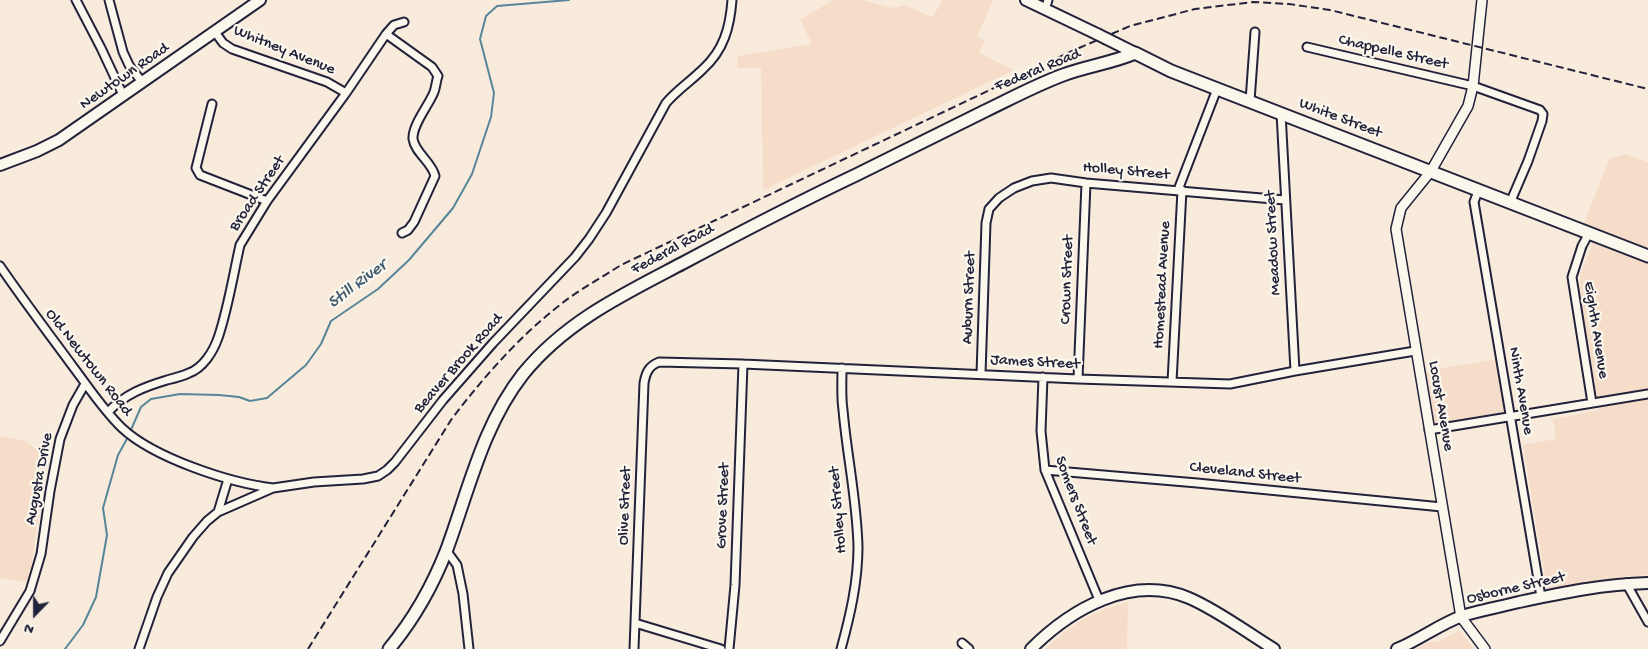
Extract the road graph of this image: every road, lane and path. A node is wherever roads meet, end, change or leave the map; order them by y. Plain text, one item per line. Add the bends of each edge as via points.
1 (76, 0) edge
2 (109, 0) edge
3 (260, 0) edge
4 (732, 0) edge
5 (1026, 0) edge
6 (1482, 0) edge
7 (1047, 5) edge
8 (404, 22) dead end
9 (215, 32) junction
10 (1255, 32) dead end
11 (386, 34) junction
12 (1307, 47) dead end
13 (1135, 53) junction
14 (142, 82) junction
15 (1473, 86) junction
16 (1218, 89) junction
17 (346, 93) junction
18 (123, 95) junction
19 (1250, 101) junction
20 (212, 104) dead end
21 (1281, 113) junction
22 (0, 164) edge
23 (1432, 171) junction
24 (1086, 183) junction
25 (1180, 190) junction
26 (1478, 191) junction
27 (1285, 200) junction
28 (267, 201) junction
29 (1510, 203) junction
30 (986, 223) joint
31 (402, 233) dead end
32 (1589, 233) junction
33 (1648, 256) edge
34 (0, 266) edge
35 (1415, 352) junction
36 (743, 364) junction
37 (651, 365) joint
38 (842, 368) junction
39 (1295, 371) junction
40 (981, 374) junction
41 (1043, 377) junction
42 (1078, 379) junction
43 (1172, 382) junction
44 (85, 384) junction
45 (1648, 394) edge
46 (1592, 404) junction
47 (108, 412) junction
48 (1511, 416) junction
49 (1429, 430) junction
50 (1045, 470) junction
51 (228, 479) junction
52 (273, 488) junction
53 (1442, 506) junction
54 (218, 512) junction
55 (446, 550) junction
56 (1648, 582) edge
57 (1626, 583) junction
58 (1541, 597) junction
59 (1099, 600) junction
60 (1461, 617) junction
61 (1648, 622) edge
62 (635, 623) junction
63 (0, 641) edge
64 (962, 643) dead end
65 (139, 649) edge
66 (389, 649) edge
67 (469, 649) edge
68 (634, 649) edge
69 (721, 649) edge
70 (729, 649) edge
71 (841, 649) edge
72 (969, 649) edge
73 (1031, 649) edge
74 (1274, 649) edge
75 (1397, 649) edge
76 (1485, 649) edge

1 - 18 street
2 - 14 street via 123,52
3 - 9 main road, Newtown Road
4 - 52 street, Beaver Brook Road via 730,24 718,52 666,103 608,211 589,239 442,400 395,462 378,476
5 - 7 main road, White Street
6 - 15 street, Locust Avenue
7 - 13 main road, White Street, bridge
8 - 11 street, Broad Street via 390,28
9 - 14 main road, Newtown Road
9 - 17 street, Whitney Avenue via 232,49 327,82
10 - 19 street
11 - 17 street, Broad Street
11 - 31 street via 438,76 416,125 413,140 435,176 414,222
12 - 15 street, Chappelle Street
13 - 16 main road, White Street
13 - 55 main road, Federal Road via 1063,75 1004,102 723,242 567,330 544,351 505,400 480,454
14 - 18 main road, Newtown Road
15 - 23 street, Locust Avenue via 1468,106
15 - 29 street, Chappelle Street via 1540,110 1542,114 1528,161
16 - 19 main road, White Street
16 - 25 street, Homestead Avenue
17 - 28 street, Broad Street
18 - 22 main road, Newtown Road via 59,140
19 - 21 main road, White Street
20 - 28 street via 196,168 200,175
21 - 23 main road, White Street
21 - 27 street, Meadow Street
23 - 26 main road, White Street
23 - 35 street, Locust Avenue via 1404,203 1396,222
24 - 25 street, Holley Street
24 - 30 street, Holley Street via 1051,178 1014,188 989,209
24 - 42 street, Crown Street
25 - 27 street, Holley Street
25 - 43 street, Homestead Avenue
26 - 29 main road, White Street
26 - 48 street, Ninth Avenue via 1474,202
27 - 39 street, Meadow Street
28 - 47 street, Broad Street via 240,245 218,339 203,364 191,373 132,392
29 - 32 main road, White Street
30 - 40 street, Auburn Street
32 - 33 main road, White Street
32 - 46 street, Eighth Avenue via 1572,277
34 - 44 street, Old Newtown Road
35 - 39 street, James Street
35 - 49 street, Locust Avenue
36 - 37 street, James Street via 670,361
36 - 38 street, James Street
36 - 70 street, Grove Street via 735,585
37 - 62 street, Olive Street via 644,383
38 - 40 street, James Street
38 - 71 street, Holley Street via 842,409 858,548 856,582
39 - 43 street, James Street via 1230,384
40 - 41 street, James Street
41 - 42 street, James Street
41 - 50 street, Somers Street via 1041,431
42 - 43 street, James Street
44 - 47 street, Old Newtown Road
44 - 63 street, Augusta Drive via 60,439 41,554 30,591
45 - 46 street
46 - 48 street
47 - 51 street, Old Newtown Road via 129,434 146,445
48 - 49 street
48 - 58 street, Ninth Avenue
49 - 53 street, Locust Avenue
50 - 53 street, Cleveland Street
50 - 59 street, Somers Street
51 - 52 street, Old Newtown Road
51 - 54 street
52 - 54 street, Beaver Brook Road
53 - 60 street, Locust Avenue
54 - 65 street, Beaver Brook Road via 193,537 168,573 156,597
55 - 66 main road, Federal Road via 420,606
55 - 67 street via 457,565
56 - 57 main road, Osborne Street
57 - 58 main road, Osborne Street
57 - 61 street
58 - 60 main road, Osborne Street
59 - 73 main road via 1060,623
59 - 74 main road via 1133,592 1154,590 1171,593 1205,607
60 - 75 main road, Osborne Street
60 - 76 street, Locust Avenue
62 - 68 street, Olive Street
62 - 69 street
64 - 72 street

